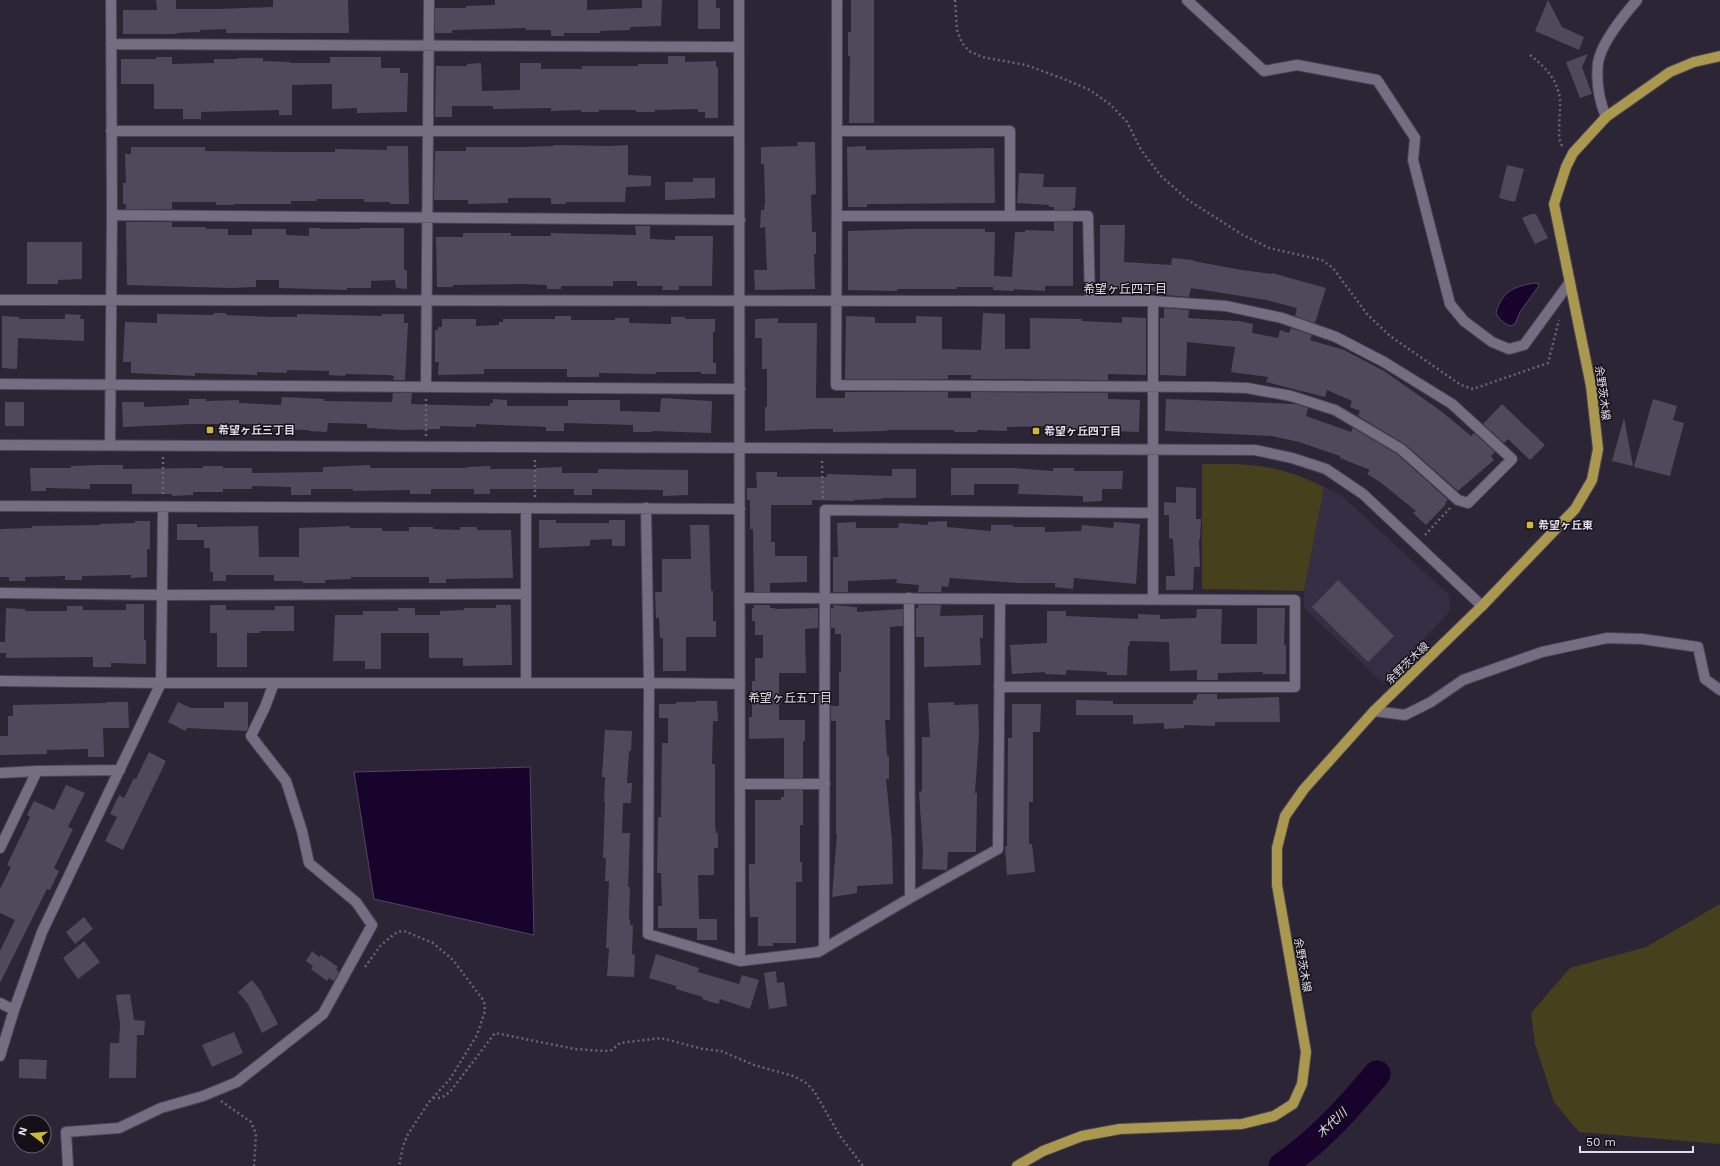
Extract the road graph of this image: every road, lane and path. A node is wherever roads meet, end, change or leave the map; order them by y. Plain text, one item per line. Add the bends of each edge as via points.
1 (111, 0) edge
2 (429, 0) edge
3 (739, 0) edge
4 (837, 0) edge
5 (955, 0) edge
6 (1187, 0) edge
7 (1637, 0) edge
8 (111, 44) junction
9 (428, 45) junction
10 (739, 47) junction
11 (1530, 55) dead end
12 (1720, 56) edge
13 (1606, 117) junction
14 (111, 131) junction
15 (428, 131) junction
16 (739, 131) junction
17 (837, 131) junction
18 (1573, 153) junction
19 (112, 215) junction
20 (837, 216) junction
21 (1010, 216) junction
22 (427, 217) junction
23 (740, 220) junction
24 (1570, 282) junction
25 (0, 300) edge
26 (110, 300) junction
27 (427, 301) junction
28 (739, 301) junction
29 (837, 301) junction
30 (1090, 301) junction
31 (1153, 301) junction
32 (1559, 317) dead end
33 (0, 384) edge
34 (110, 385) junction
35 (426, 387) junction
36 (1153, 387) junction
37 (740, 389) junction
38 (0, 445) edge
39 (110, 445) junction
40 (164, 445) junction
41 (426, 446) junction
42 (535, 447) junction
43 (740, 448) junction
44 (821, 448) junction
45 (1153, 449) junction
46 (0, 506) edge
47 (163, 507) junction
48 (530, 508) junction
49 (646, 508) junction
50 (740, 509) junction
51 (825, 510) junction
52 (1447, 511) dead end
53 (1153, 513) junction
54 (1429, 530) dead end
55 (0, 593) edge
56 (526, 594) junction
57 (162, 595) junction
58 (740, 598) junction
59 (825, 598) junction
60 (910, 598) junction
61 (1000, 599) junction
62 (1153, 599) junction
63 (1482, 606) junction
64 (0, 681) edge
65 (161, 683) junction
66 (274, 683) junction
67 (526, 683) junction
68 (649, 683) junction
69 (740, 684) junction
70 (999, 687) junction
71 (1720, 690) edge
72 (1374, 711) junction
73 (120, 770) junction
74 (37, 771) junction
75 (0, 773) edge
76 (740, 784) junction
77 (825, 784) junction
78 (0, 848) edge
79 (910, 898) junction
80 (824, 948) junction
81 (740, 960) junction
82 (362, 970) dead end
83 (0, 1003) edge
84 (14, 1010) junction
85 (0, 1056) edge
86 (210, 1093) junction
87 (433, 1098) junction
88 (68, 1166) edge
89 (254, 1166) edge
90 (399, 1166) edge
91 (863, 1166) edge
92 (1017, 1166) edge

1 - 8 street
2 - 9 street
3 - 10 street
4 - 17 street
5 - 32 path via 957,30 962,43 969,51 982,57 1026,65 1090,90 1111,105 1127,122 1142,150 1161,176 1188,200 1243,235 1269,248 1322,260 1333,268 1367,314 1390,336 1462,385 1473,389 1548,364
6 - 24 street via 1264,71 1297,65 1377,80 1415,138 1413,160 1450,304 1464,321 1492,342 1509,349 1524,345
7 - 13 street via 1610,38 1598,62 1600,101
8 - 9 street
8 - 14 street
9 - 10 street
9 - 15 street
10 - 16 street
11 - 18 path via 1552,78 1559,93 1559,140 1562,146
12 - 13 main road, 余野茨木線 via 1694,62 1670,72
13 - 18 main road, 余野茨木線
14 - 15 street
14 - 19 street
15 - 16 street
15 - 22 street
16 - 23 street
17 - 20 street
17 - 21 street via 1010,131
18 - 24 main road, 余野茨木線 via 1554,204
19 - 22 street
19 - 26 street
20 - 21 street
20 - 29 street
21 - 30 street via 1088,216
22 - 23 street
22 - 27 street
23 - 28 street
24 - 63 main road, 余野茨木線 via 1591,386 1598,449 1592,480 1574,509
25 - 26 street
26 - 27 street
26 - 34 street
27 - 28 street
27 - 35 street
28 - 29 street
28 - 37 street
29 - 30 street
29 - 36 street via 836,385
30 - 31 street
31 - 36 street
31 - 36 street via 1226,306 1282,318 1336,337 1384,362 1452,404 1512,459 1468,503 1458,500 1401,450 1335,410 1290,396 1247,388
33 - 34 street
34 - 35 street
34 - 39 street
35 - 37 street
35 - 41 path
36 - 45 street
37 - 43 street
38 - 39 street
39 - 40 street
40 - 41 street
40 - 47 path
41 - 42 street
42 - 43 street
42 - 48 path
43 - 44 street
43 - 50 street
44 - 45 street
44 - 51 path
45 - 53 street
45 - 63 street via 1255,450 1326,469 1363,494
46 - 47 street
47 - 48 street
47 - 57 street
48 - 49 street
48 - 56 street
49 - 50 street
49 - 68 street
50 - 58 street
51 - 53 street
51 - 59 street
52 - 54 path
53 - 62 street
55 - 57 street
56 - 57 street
56 - 67 street
57 - 65 street
58 - 59 street
58 - 69 street
59 - 60 street
59 - 77 street
60 - 61 street
60 - 79 street
61 - 62 street
61 - 70 street
62 - 70 street via 1295,600 1295,687
63 - 72 main road, 余野茨木線
64 - 65 street
65 - 66 street
65 - 73 street
66 - 67 street
66 - 86 street via 251,736 286,781 309,862 356,902 372,926 323,1014 237,1082
67 - 68 street
68 - 69 street
68 - 81 street via 648,934
69 - 76 street
70 - 79 street via 998,849
71 - 72 street via 1705,679 1698,647 1642,639 1607,638 1542,652 1463,680 1431,702 1405,715
72 - 92 main road, 余野茨木線 via 1304,789 1285,816 1277,848 1277,885 1306,1052 1302,1084 1293,1104 1274,1116 1242,1124 1120,1129 1082,1136 1043,1151
73 - 74 street
73 - 84 street via 42,932
74 - 75 street
74 - 78 street
76 - 77 street
76 - 81 street
77 - 80 street
79 - 80 street
80 - 81 street via 818,952
82 - 87 path via 381,945 397,932 404,931 433,943 453,960 484,1001 484,1011 477,1035 450,1079
83 - 84 street
84 - 85 street
86 - 88 street via 161,1108 119,1128 66,1132
86 - 89 path via 251,1122 256,1134
87 - 90 path via 408,1134
87 - 91 path via 441,1098 450,1092 495,1033 575,1049 605,1051 612,1050 620,1043 660,1038 720,1051 805,1082 814,1091 840,1136

